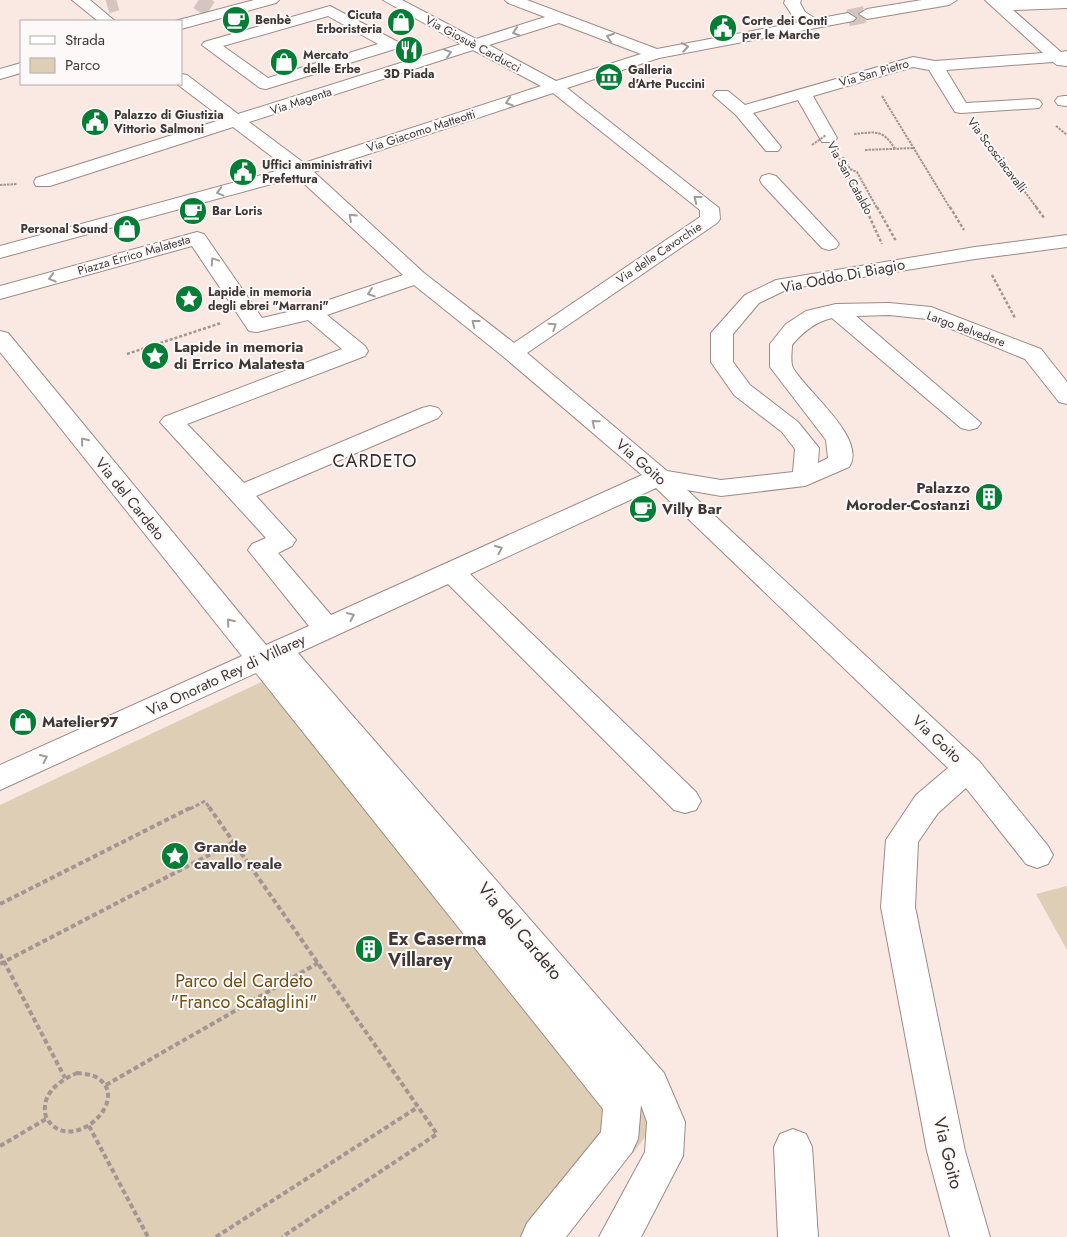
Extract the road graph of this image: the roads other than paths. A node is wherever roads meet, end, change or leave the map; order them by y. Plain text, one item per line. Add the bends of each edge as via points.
1 (271, 0) edge
2 (391, 0) edge
3 (513, 0) edge
4 (793, 0) edge
5 (949, 0) edge
6 (996, 3) edge
7 (1067, 3) edge
8 (93, 5) edge
9 (241, 8) junction
10 (867, 14) tunnel mouth
11 (558, 18) junction
12 (848, 18) tunnel mouth
13 (106, 20) edge
14 (182, 24) edge
15 (814, 25) junction
16 (274, 26) junction
17 (474, 45) junction
18 (656, 54) junction
19 (1063, 59) edge
20 (336, 62) junction
21 (935, 66) junction
22 (20, 68) edge
23 (0, 74) edge
24 (366, 80) junction
25 (182, 81) edge
26 (555, 87) junction
27 (803, 94) junction
28 (722, 95) dead end
29 (1033, 104) dead end
30 (742, 111) junction
31 (236, 122) junction
32 (829, 136) road end
33 (772, 147) dead end
34 (301, 170) junction
35 (769, 180) dead end
36 (43, 182) dead end
37 (1065, 242) edge
38 (829, 244) dead end
39 (0, 252) edge
40 (418, 277) junction
41 (0, 293) edge
42 (836, 310) junction
43 (312, 313) junction
44 (0, 338) edge
45 (513, 353) junction
46 (1067, 397) edge
47 (430, 413) dead end
48 (969, 423) dead end
49 (659, 477) junction
50 (805, 478) junction
51 (240, 494) junction
52 (451, 571) junction
53 (326, 628) junction
54 (271, 655) junction
55 (968, 769) junction
56 (0, 778) edge
57 (685, 801) dead end
58 (1037, 855) dead end
59 (793, 1147) dead end
60 (541, 1237) edge
61 (619, 1237) edge
62 (798, 1237) edge
63 (970, 1237) edge

1 - 9 street
2 - 17 street, Via Giosuè Carducci
3 - 11 street
4 - 15 street via 799,15
5 - 10 street
6 - 7 street
6 - 19 street
8 - 13 street
9 - 14 street via 214,12
9 - 16 street
11 -> 17 street, Via Magenta
18 -> 11 street
12 - 15 street, Via Giacomo Matteotti
18 -> 15 street, Via Giacomo Matteotti
16 - 20 street via 330,10 392,45
16 - 20 street via 210,45 266,84
24 -> 17 street, Via Magenta
17 - 26 street, Via Giosuè Carducci
18 - 26 street, Via Giacomo Matteotti
19 - 21 street, Via San Pietro
20 - 24 street
21 - 27 street, Via San Pietro via 913,62
21 - 29 street, Via Scosciacavalli via 961,108
22 - 23 street
24 - 31 street, Via Magenta
25 - 31 street, Via Goito
26 -> 34 street, Via Giacomo Matteotti
45 -> 26 street, Via delle Cavorchie via 710,219 709,208
27 - 30 street, Via San Pietro
27 - 32 street, Via San Cataldo
28 - 30 street
30 - 33 street
31 - 34 street, Via Goito
31 - 36 street, Via Magenta
34 -> 39 street, Via Giacomo Matteotti
40 -> 34 street, Via Goito
35 - 38 street
37 - 50 street, Via Oddo Di Biagio via 783,284 752,298 722,333 722,362 742,390 790,427 807,448
40 -> 43 street, Piazza Errico Malatesta
45 -> 40 street, Via Goito
43 -> 41 street, Piazza Errico Malatesta via 257,326 198,238
42 - 46 street, Largo Belvedere via 889,309 931,314 1033,354
42 - 48 street
42 - 50 street, Largo Belvedere via 814,316 794,329 781,344 781,367 838,440 840,462
43 - 51 street via 358,351 172,422
54 -> 44 street, Via del Cardeto
49 -> 45 street, Via Goito
47 - 51 street
49 - 50 street via 721,488
52 -> 49 street, Via Onorato Rey di Villarey
49 - 55 street, Via Goito
51 - 53 street via 283,540 261,550
53 -> 52 street, Via Onorato Rey di Villarey
52 - 57 street
53 - 54 street, Via Onorato Rey di Villarey
56 -> 54 street, Via Onorato Rey di Villarey
54 - 60 street via 622,1104 619,1139
54 - 61 street, Via del Cardeto via 651,1085 666,1122 664,1156
55 - 58 street, Via Goito
55 - 63 street, Via Goito via 927,804 902,840 898,907 946,1151
59 - 62 street

